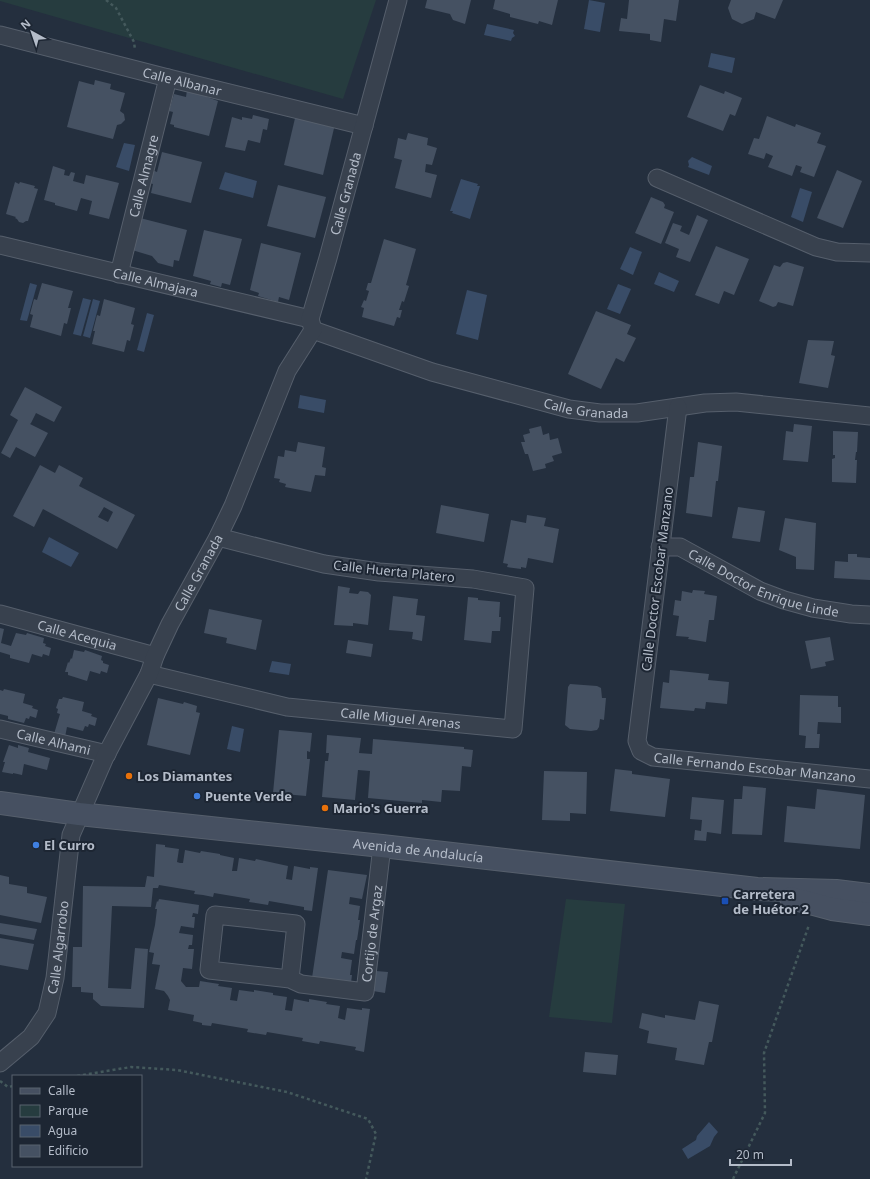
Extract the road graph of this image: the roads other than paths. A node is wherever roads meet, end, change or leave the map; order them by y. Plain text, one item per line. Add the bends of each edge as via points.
1 (398, 0) edge
2 (0, 35) edge
3 (168, 78) junction
4 (364, 126) junction
5 (657, 178) dead end
6 (0, 245) edge
7 (870, 253) edge
8 (119, 274) junction
9 (312, 325) junction
10 (678, 407) junction
11 (870, 416) edge
12 (218, 538) junction
13 (660, 546) junction
14 (525, 588) joint
15 (0, 614) edge
16 (870, 615) edge
17 (155, 656) junction
18 (149, 674) junction
19 (0, 729) edge
20 (641, 751) joint
21 (107, 754) junction
22 (870, 779) edge
23 (0, 803) edge
24 (79, 814) junction
25 (382, 846) junction
26 (757, 889) junction
27 (870, 895) edge
28 (870, 914) edge
29 (290, 979) junction
30 (0, 1063) edge

1 - 4 street, Calle Granada
2 - 3 street, Calle Albanar
3 - 4 street, Calle Albanar
3 - 8 street, Calle Almagre
4 - 9 street, Calle Granada
5 - 7 street via 816,247 836,252
6 - 8 street, Calle Almajara
8 - 9 street, Calle Almajara
9 - 10 street, Calle Granada via 432,372 569,409 637,413
9 - 12 street, Calle Granada via 287,371
10 - 11 street, Calle Granada via 705,402 736,402
10 - 13 street, Calle Doctor Escobar Manzano
12 - 14 street, Calle Huerta Platero via 324,564 379,572 473,579
12 - 17 street, Calle Granada
13 - 16 street, Calle Doctor Enrique Linde via 680,547 760,591 784,600 821,609
13 - 20 street, Calle Doctor Escobar Manzano via 637,741
14 - 18 street, Calle Miguel Arenas via 514,729 287,707
15 - 17 street, Calle Acequia
17 - 18 street, Calle Granada
18 - 21 street, Calle Granada
19 - 21 street, Calle Alhami
20 - 22 street, Calle Fernando Escobar Manzano via 653,757
21 - 24 street, Calle Granada
23 - 24 street, Avenida de Andalucía
24 - 25 street, Avenida de Andalucía
24 - 30 street, Calle Algarrobo via 71,835 55,978 47,1013 30,1037
25 - 26 street, Avenida de Andalucía
25 - 29 street, Cortijo de Argaz via 365,992 301,984
26 - 27 street via 836,891
26 - 28 street via 832,909
29 - 29 street, Cortijo de Argaz via 209,970 215,915 296,924

